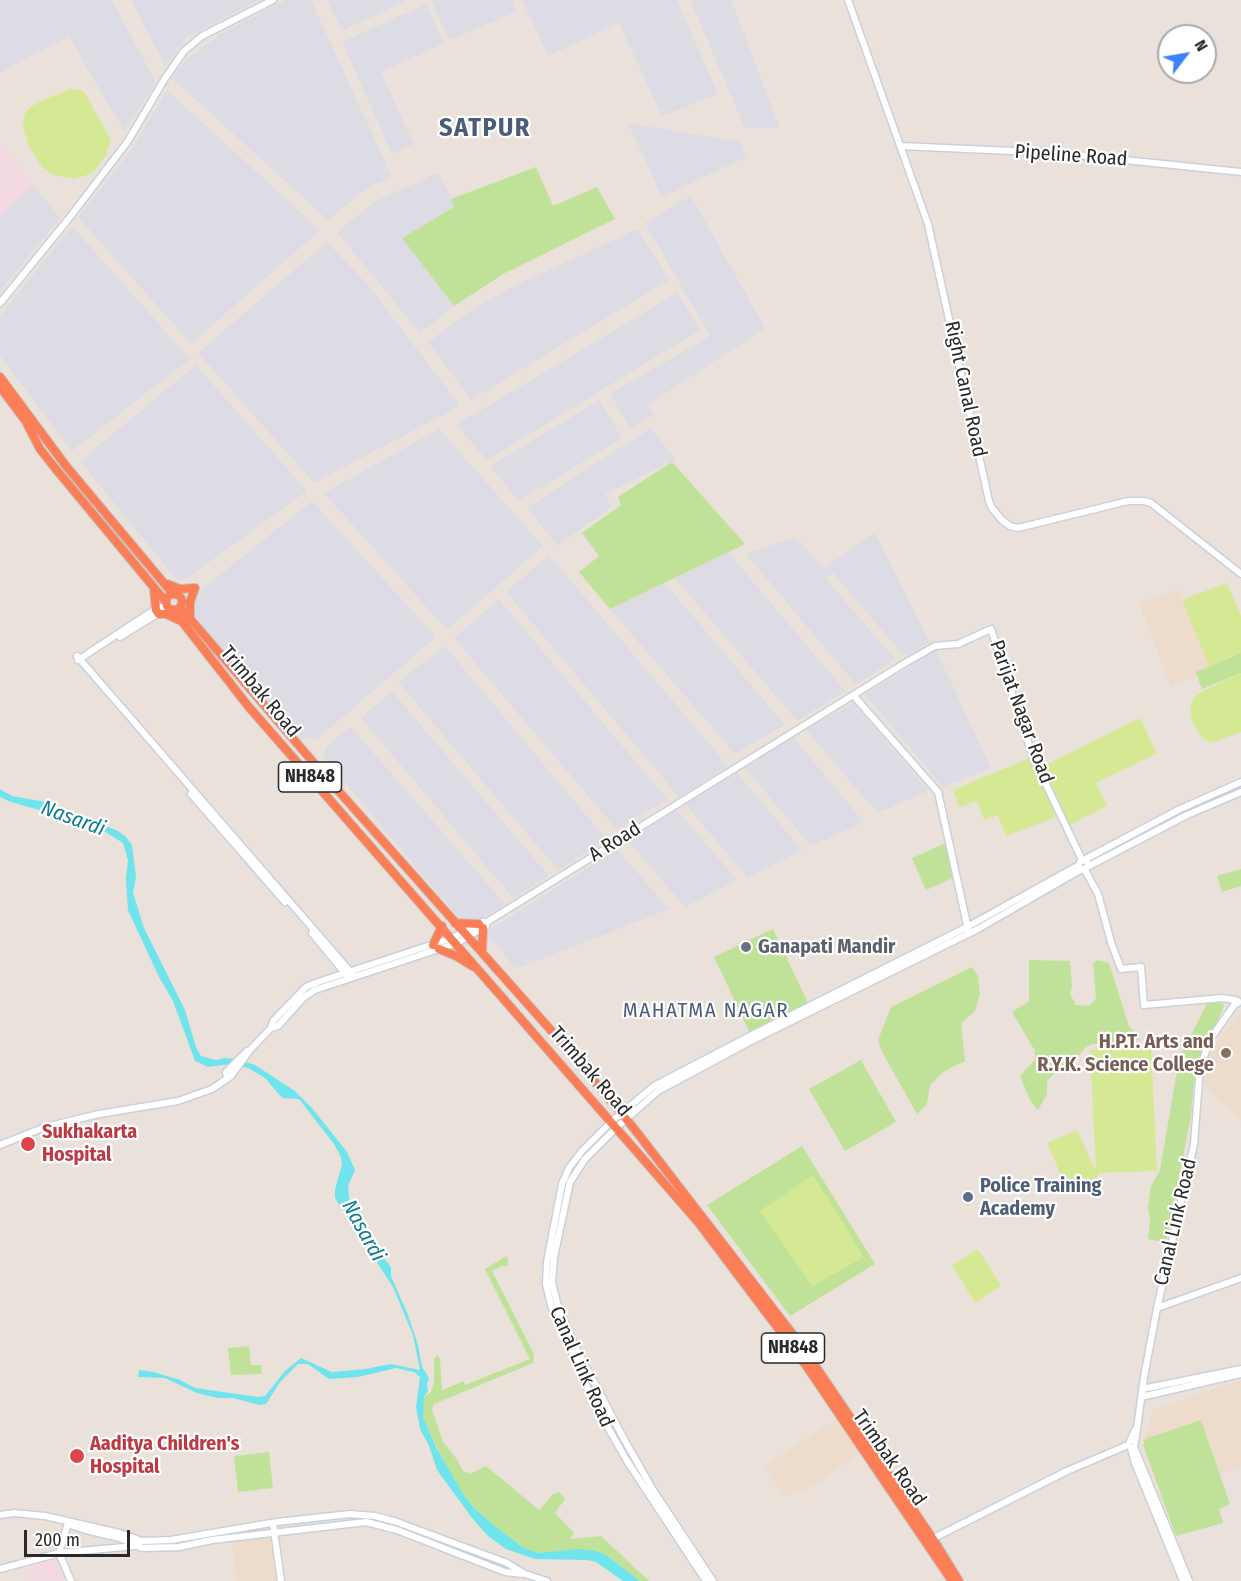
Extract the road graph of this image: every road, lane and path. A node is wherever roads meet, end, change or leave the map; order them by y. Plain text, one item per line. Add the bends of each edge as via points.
1 (273, 0) edge
2 (848, 0) edge
3 (900, 146) junction
4 (1241, 172) edge
5 (0, 303) edge
6 (0, 377) edge
7 (0, 387) edge
8 (1241, 574) edge
9 (164, 583) junction
10 (153, 585) junction
11 (173, 594) junction
12 (171, 606) junction
13 (157, 612) junction
14 (187, 621) junction
15 (991, 629) joint
16 (853, 694) junction
17 (1241, 782) edge
18 (1241, 792) edge
19 (1084, 865) junction
20 (455, 922) junction
21 (483, 925) junction
22 (442, 926) junction
23 (968, 930) junction
24 (467, 935) junction
25 (455, 941) junction
26 (436, 947) junction
27 (482, 952) junction
28 (483, 973) junction
29 (349, 974) junction
30 (1221, 999) junction
31 (1238, 1002) edge
32 (1229, 1015) junction
33 (616, 1106) junction
34 (634, 1107) junction
35 (624, 1116) junction
36 (610, 1125) junction
37 (632, 1126) junction
38 (0, 1144) edge
39 (1241, 1278) edge
40 (1157, 1308) junction
41 (1241, 1369) edge
42 (1241, 1374) edge
43 (1142, 1389) junction
44 (1141, 1397) junction
45 (1132, 1445) junction
46 (0, 1517) edge
47 (68, 1523) junction
48 (273, 1523) junction
49 (276, 1534) junction
50 (930, 1540) junction
51 (142, 1541) junction
52 (135, 1546) junction
53 (59, 1553) junction
54 (0, 1569) edge
55 (525, 1574) junction
56 (71, 1581) edge
57 (281, 1581) edge
58 (547, 1581) edge
59 (706, 1581) edge
60 (713, 1581) edge
61 (952, 1581) edge
62 (959, 1581) edge
63 (1184, 1581) edge
64 (1189, 1581) edge

1 - 5 street via 202,36 184,51 128,141
2 - 3 street, Right Canal Road
3 - 4 street, Pipeline Road via 1067,154
3 - 8 street, Right Canal Road via 928,225 989,501 997,515 1018,528 1128,501 1144,501
6 - 9 highway via 66,466
7 - 10 highway, Trimbak Road via 55,468
9 - 11 highway
9 - 14 highway via 195,588
10 - 12 highway, Trimbak Road
10 - 13 highway
11 - 12 highway via 167,597
11 - 12 highway via 180,597
12 - 13 street
12 - 14 highway, Trimbak Road
13 - 14 highway
13 - 29 street via 79,660
14 - 20 highway, Trimbak Road / NH848
14 - 22 highway, Trimbak Road / NH848 via 248,706
15 - 16 street, A Road via 958,644 935,646
15 - 19 street, Parijat Nagar Road via 1033,757
16 - 21 street, A Road
16 - 23 street via 938,792
17 - 19 street via 1178,810
18 - 19 street
19 - 23 street
19 - 30 street, Parijat Nagar Road via 1098,894 1120,969 1141,967 1144,1005
20 - 21 highway
20 - 24 highway, NH848
21 - 24 street, A Road
21 - 27 highway
22 - 25 highway, Trimbak Road / NH848
22 - 26 highway
23 - 34 street via 665,1080
24 - 25 street
24 - 27 highway, NH848
25 - 26 street
25 - 28 highway, Trimbak Road / NH848
26 - 28 highway
26 - 29 street
27 - 33 highway, Trimbak Road
28 - 36 highway, Trimbak Road / NH848
29 - 38 street via 309,993 212,1089 178,1101 45,1127
30 - 31 street
30 - 32 street via 1229,1006
31 - 32 street, Canal Link Road
32 - 40 street, Canal Link Road via 1206,1048 1200,1067 1194,1144
33 - 34 street
33 - 35 highway, Trimbak Road
34 - 35 street
34 - 37 street
35 - 36 street
35 - 37 highway, Trimbak Road
36 - 50 highway, Trimbak Road / NH848 via 623,1134 698,1222
36 - 59 street, Canal Link Road via 582,1151 562,1184 546,1284 551,1305 594,1403
36 - 60 street, Canal Link Road via 570,1182 552,1283 567,1328 601,1398 653,1490
37 - 50 highway, Trimbak Road via 801,1345
39 - 40 street
40 - 43 street, Canal Link Road
41 - 43 street
42 - 44 street
43 - 44 street, Canal Link Road
44 - 45 street, Canal Link Road
45 - 50 street via 1067,1471
45 - 63 street via 1135,1463
45 - 64 street
46 - 47 street via 45,1516
47 - 51 street
47 - 52 street
47 - 53 street
48 - 49 street
48 - 51 street
48 - 55 street via 350,1514 375,1516 453,1542
49 - 52 street via 179,1547
49 - 55 street via 366,1522 505,1572
49 - 57 street
50 - 61 highway, Trimbak Road / NH848
50 - 62 highway, Trimbak Road / NH848
51 - 52 street
52 - 53 street
53 - 54 street
53 - 56 street
55 - 58 street

